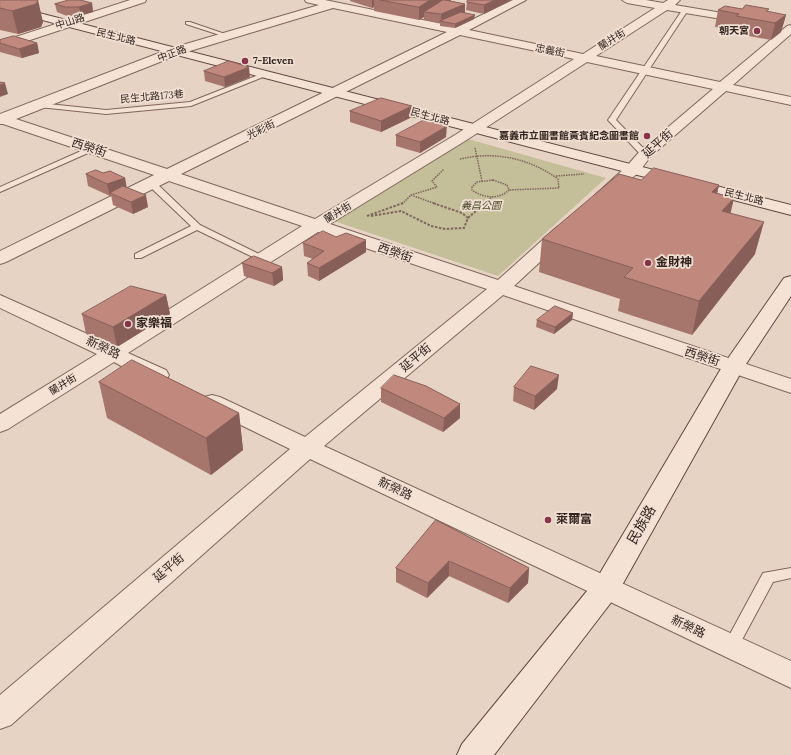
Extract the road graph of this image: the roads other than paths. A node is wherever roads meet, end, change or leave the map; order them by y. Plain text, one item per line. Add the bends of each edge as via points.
1 (141, 0) edge
2 (310, 0) edge
3 (348, 0) edge
4 (521, 0) edge
5 (627, 0) edge
6 (333, 5) junction
7 (675, 5) edge
8 (0, 6) edge
9 (15, 10) junction
10 (0, 14) edge
11 (188, 23) dead end
12 (760, 23) edge
13 (65, 24) junction
14 (787, 27) edge
15 (459, 31) junction
16 (228, 36) junction
17 (0, 46) edge
18 (176, 51) junction
19 (584, 58) junction
20 (644, 71) junction
21 (266, 74) junction
22 (724, 87) junction
23 (336, 92) junction
24 (791, 101) edge
25 (38, 105) junction
26 (0, 119) edge
27 (474, 137) junction
28 (93, 149) junction
29 (639, 161) junction
30 (169, 175) junction
31 (151, 184) junction
32 (0, 190) edge
33 (791, 210) edge
34 (318, 226) junction
35 (197, 227) junction
36 (138, 256) dead end
37 (0, 258) edge
38 (262, 258) junction
39 (791, 282) edge
40 (499, 289) junction
41 (0, 301) edge
42 (114, 353) junction
43 (733, 367) junction
44 (791, 386) edge
45 (0, 424) edge
46 (307, 448) junction
47 (791, 573) edge
48 (606, 588) junction
49 (731, 647) junction
50 (791, 675) edge
51 (0, 715) edge
52 (474, 755) edge

1 - 13 street, 中山路
2 - 6 street, 忠義街
3 - 6 street, 中正路
4 - 15 street, 光彩街
5 - 7 street
6 - 15 street, 忠義街
6 - 16 street, 中正路
7 - 12 street
7 - 19 street, 蘭井街
7 - 20 lane
8 - 9 street, 民生北路
9 - 10 lane
9 - 13 street, 民生北路
11 - 16 lane
13 - 17 street, 中山路
13 - 18 street, 民生北路
14 - 22 street, 延平街
15 - 19 street, 忠義街
15 - 23 street, 光彩街
16 - 18 street, 中正路
18 - 21 street, 民生北路
18 - 25 street, 中正路
19 - 20 street, 忠義街
19 - 27 street, 蘭井街
20 - 22 street, 忠義街
20 - 29 lane via 612,120
21 - 23 street, 民生北路
21 - 25 lane, 民生北路173巷 via 192,104 106,112
22 - 24 street, 忠義街
22 - 29 street, 延平街
23 - 27 street, 民生北路
23 - 30 street, 光彩街
25 - 26 street, 中正路
26 - 28 street, 西榮街
27 - 29 street, 民生北路
27 - 34 street, 蘭井街
28 - 30 street, 西榮街
28 - 32 lane
29 - 33 street, 民生北路
29 - 40 street, 延平街
30 - 31 street, 光彩街
30 - 34 street, 西榮街
31 - 35 lane
31 - 37 street, 光彩街
34 - 38 street, 蘭井街
34 - 40 street, 西榮街
35 - 36 lane
35 - 38 lane
38 - 42 street, 蘭井街
39 - 43 street, 民族路
40 - 43 street, 西榮街
40 - 46 street, 延平街
41 - 42 street, 新榮路
42 - 45 street, 蘭井街
42 - 46 street, 新榮路
43 - 44 street, 西榮街
43 - 48 street, 民族路
46 - 48 street, 新榮路
46 - 51 street, 延平街
47 - 49 lane via 768,577
48 - 49 street, 新榮路
48 - 52 street, 民族路
49 - 50 street, 新榮路

